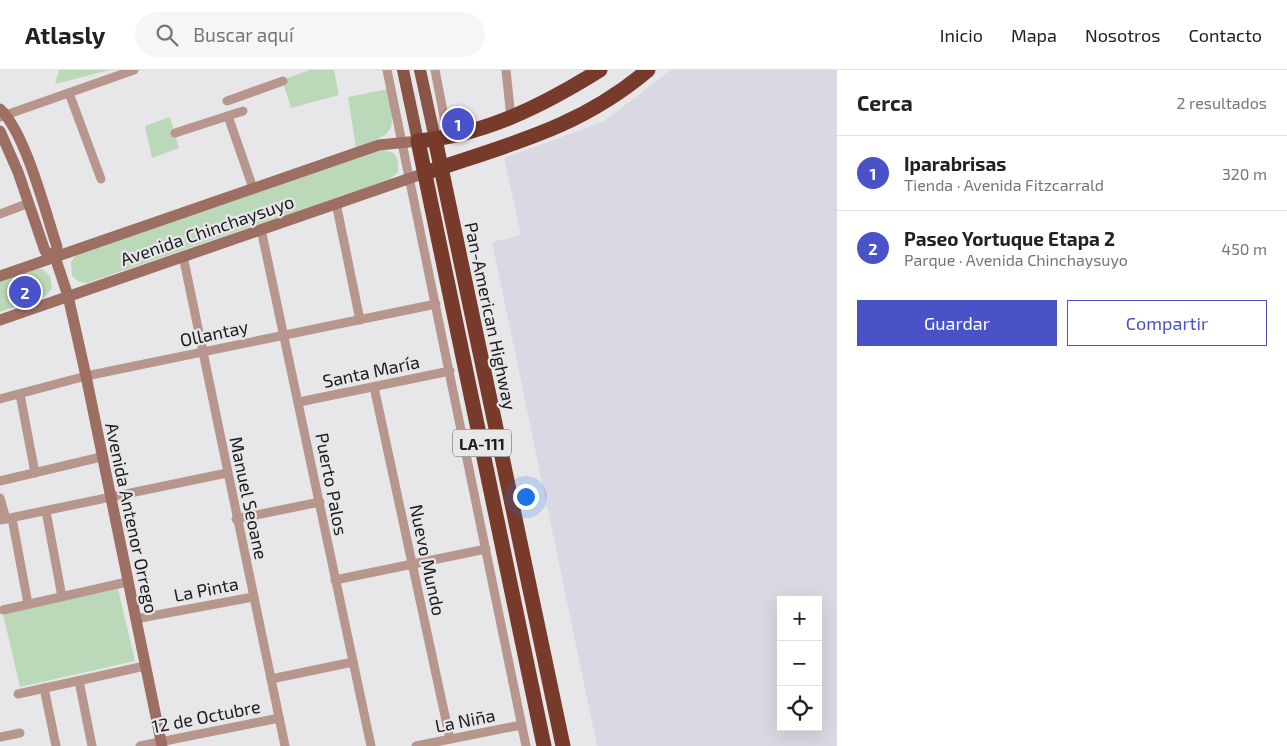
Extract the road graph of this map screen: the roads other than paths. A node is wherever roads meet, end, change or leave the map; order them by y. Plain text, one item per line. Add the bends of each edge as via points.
1 (134, 70) edge
2 (388, 70) edge
3 (403, 70) edge
4 (420, 70) edge
5 (435, 70) edge
6 (506, 70) edge
7 (600, 70) edge
8 (648, 70) edge
9 (283, 81) dead end
10 (69, 93) junction
11 (227, 100) dead end
12 (243, 111) dead end
13 (2, 114) edge
14 (228, 116) junction
15 (511, 118) junction
16 (0, 131) edge
17 (176, 133) dead end
18 (441, 138) junction
19 (418, 141) junction
20 (402, 142) junction
21 (30, 168) junction
22 (441, 168) junction
23 (18, 172) junction
24 (425, 173) junction
25 (409, 178) junction
26 (101, 179) dead end
27 (253, 188) junction
28 (336, 203) junction
29 (29, 204) junction
30 (0, 214) edge
31 (261, 229) junction
32 (183, 256) junction
33 (56, 261) junction
34 (0, 276) edge
35 (66, 293) junction
36 (436, 304) junction
37 (0, 320) edge
38 (360, 320) junction
39 (285, 334) junction
40 (203, 352) junction
41 (450, 371) junction
42 (86, 376) junction
43 (374, 387) junction
44 (20, 394) junction
45 (0, 399) edge
46 (299, 402) junction
47 (101, 457) junction
48 (35, 473) junction
49 (227, 473) junction
50 (1, 478) edge
51 (0, 498) edge
52 (109, 498) junction
53 (320, 502) junction
54 (46, 511) junction
55 (6, 519) edge
56 (236, 519) junction
57 (486, 549) junction
58 (412, 564) junction
59 (335, 580) junction
60 (127, 582) junction
61 (62, 597) junction
62 (253, 597) junction
63 (28, 604) junction
64 (3, 610) dead end
65 (135, 619) junction
66 (353, 662) junction
67 (145, 666) junction
68 (270, 679) junction
69 (79, 681) junction
70 (44, 688) junction
71 (18, 694) dead end
72 (279, 718) junction
73 (521, 725) junction
74 (20, 733) dead end
75 (0, 737) edge
76 (450, 739) junction
77 (162, 744) edge
78 (56, 746) edge
79 (92, 746) edge
80 (140, 746) edge
81 (285, 746) edge
82 (371, 746) edge
83 (416, 746) edge
84 (526, 746) edge
85 (544, 746) edge
86 (563, 746) edge

1 - 10 street
2 - 20 street
3 - 19 main road, Pan-American Highway
4 - 18 main road, Pan-American Highway
5 - 18 street
6 - 15 street
7 - 15 highway
8 - 22 highway via 591,112 555,129
9 - 11 street
10 - 13 street
10 - 26 street
12 - 14 street
13 - 21 street via 20,141
14 - 17 street
14 - 27 street
15 - 18 highway
16 - 23 street
18 - 19 highway
18 - 22 highway, Pan-American Highway / LA-111
19 - 20 street, Avenida Chinchaysuyo
19 - 24 highway, Pan-American Highway / LA-111
20 - 25 street
20 - 27 street, Avenida Chinchaysuyo via 379,146
21 - 23 street
21 - 33 street via 57,247
22 - 24 highway
22 - 86 highway, Pan-American Highway / LA-111
23 - 29 street
24 - 25 street, Avenida Chinchaysuyo
24 - 85 highway, Pan-American Highway / LA-111
25 - 28 street, Avenida Chinchaysuyo
25 - 36 street
27 - 33 street, Avenida Chinchaysuyo
28 - 31 street, Avenida Chinchaysuyo
28 - 38 street
29 - 30 street
29 - 33 street via 45,251
31 - 32 street, Avenida Chinchaysuyo
31 - 39 street, Puerto Palos
32 - 35 street, Avenida Chinchaysuyo
32 - 40 street, Manuel Seoane
33 - 34 street, Avenida Chinchaysuyo
33 - 35 street, Avenida Antenor Orrego
35 - 37 street, Avenida Chinchaysuyo
35 - 42 street, Avenida Antenor Orrego
36 - 38 street, Ollantay
36 - 41 street
38 - 39 street, Ollantay
39 - 40 street, Ollantay
39 - 46 street, Puerto Palos
40 - 42 street, Ollantay
40 - 49 street, Manuel Seoane
41 - 43 street, Santa María
41 - 57 street
42 - 44 street, Ollantay
42 - 47 street, Avenida Antenor Orrego
43 - 46 street, Santa María
43 - 58 street, Nuevo Mundo
44 - 45 street, Ollantay
44 - 48 street
46 - 53 street, Puerto Palos
47 - 48 street
47 - 52 street, Avenida Antenor Orrego
48 - 50 street
49 - 52 street
49 - 56 street, Manuel Seoane
51 - 55 street
52 - 54 street
52 - 60 street, Avenida Antenor Orrego
53 - 56 street
53 - 59 street, Puerto Palos
54 - 55 street
54 - 61 street
55 - 63 street
56 - 62 street, Manuel Seoane
57 - 58 street
57 - 73 street
58 - 59 street
58 - 76 street, Nuevo Mundo
59 - 66 street, Puerto Palos
60 - 61 street
60 - 65 street, Avenida Antenor Orrego
61 - 63 street
62 - 65 street, La Pinta
62 - 68 street, Manuel Seoane
63 - 64 street
65 - 67 street, Avenida Antenor Orrego
66 - 68 street, 12 de Octubre
66 - 82 street, Puerto Palos
67 - 69 street
67 - 77 street, Avenida Antenor Orrego
68 - 72 street, Manuel Seoane
69 - 70 street
69 - 79 street
70 - 71 street
70 - 78 street
72 - 77 street, 12 de Octubre
72 - 81 street, Manuel Seoane
73 - 76 street, La Niña
73 - 84 street
74 - 75 street
76 - 83 street, La Niña
77 - 80 street, 12 de Octubre

